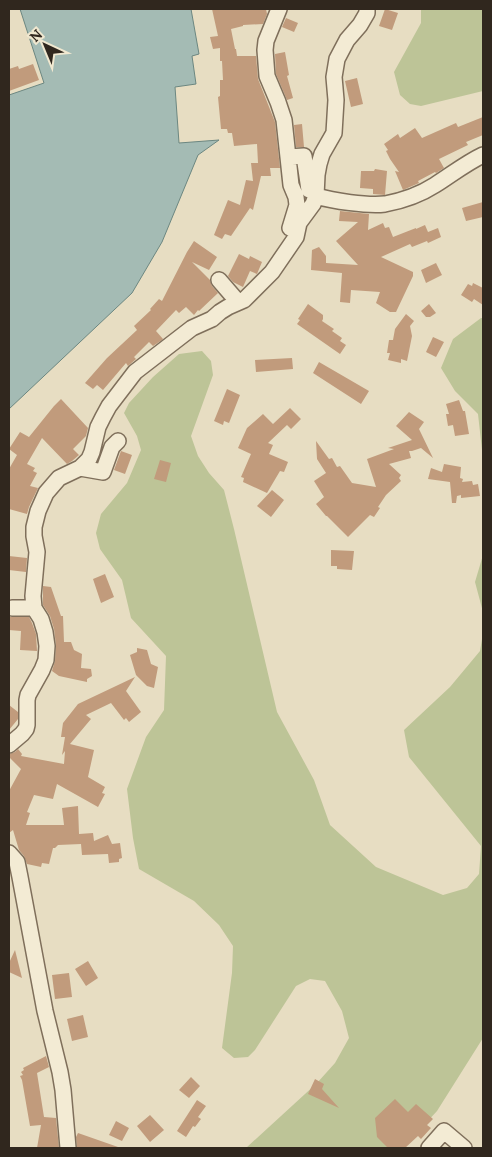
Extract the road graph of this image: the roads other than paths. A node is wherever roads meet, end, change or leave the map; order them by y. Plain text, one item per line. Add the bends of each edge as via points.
1 (279, 9) edge
2 (367, 9) edge
3 (483, 154) edge
4 (288, 157) junction
5 (314, 200) junction
6 (219, 280) dead end
7 (257, 288) junction
8 (238, 302) junction
9 (118, 441) dead end
10 (80, 468) junction
11 (12, 608) dead end
12 (34, 608) junction
13 (9, 745) edge
14 (9, 853) edge
15 (68, 1148) edge
16 (430, 1148) edge
17 (464, 1148) edge

1 - 4 street via 265,50 267,76 284,120
2 - 5 street via 337,59 334,133 319,164
3 - 5 street via 433,187 397,201 371,204
4 - 5 street via 304,156 310,200
4 - 7 street via 297,204 294,219
5 - 7 street via 299,223 296,237
6 - 8 street
7 - 8 street
8 - 10 street via 212,320 192,328 135,372 109,406 98,427 89,459
9 - 10 street via 112,447 103,472
10 - 12 street via 52,485 38,511 34,527 37,552
11 - 12 street
12 - 13 street via 45,632 46,660 28,696 26,729
14 - 15 street via 17,862 60,1072
16 - 17 street via 444,1131

